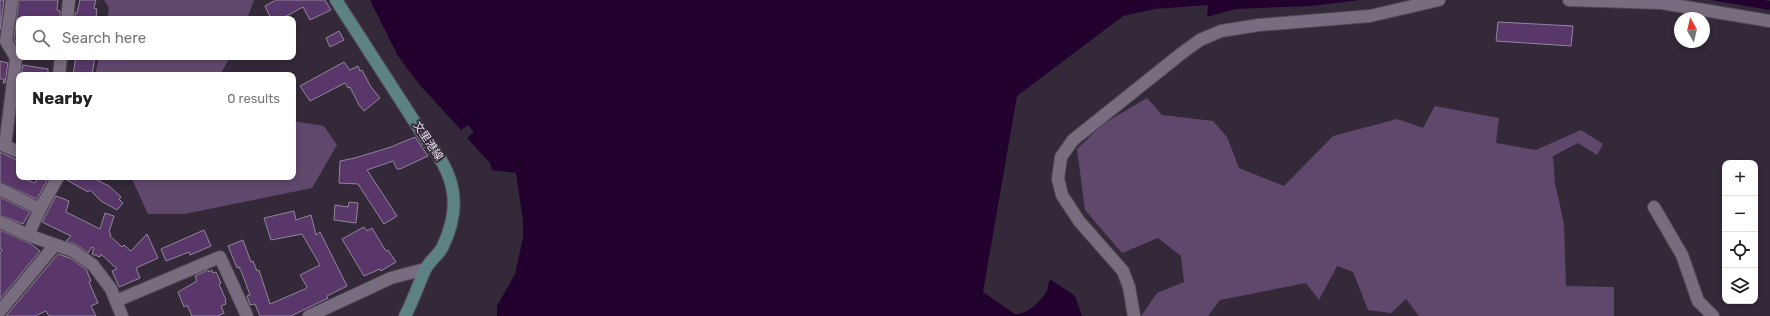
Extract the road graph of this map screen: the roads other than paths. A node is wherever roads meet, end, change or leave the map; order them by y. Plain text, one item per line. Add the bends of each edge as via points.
1 (12, 0) edge
2 (69, 0) edge
3 (336, 0) edge
4 (1439, 0) edge
5 (1569, 0) edge
6 (67, 16) edge
7 (1770, 21) edge
8 (14, 24) edge
9 (61, 60) edge
10 (59, 72) edge
11 (6, 88) edge
12 (3, 145) edge
13 (16, 151) edge
14 (56, 180) edge
15 (0, 189) edge
16 (1654, 207) dead end
17 (40, 209) junction
18 (0, 222) edge
19 (28, 235) junction
20 (54, 245) junction
21 (425, 269) junction
22 (116, 301) junction
23 (0, 311) edge
24 (122, 316) edge
25 (247, 316) edge
26 (309, 316) edge
27 (405, 316) edge
28 (1134, 316) edge
29 (1713, 316) edge

1 - 8 street
2 - 6 street
3 - 21 main road, 文里港線 via 448,172 454,199 453,221 442,248
4 - 28 street via 1370,16 1259,25 1221,31 1200,40 1182,53 1073,140 1061,157 1058,179 1062,195 1080,221 1123,271 1129,287
5 - 7 street via 1662,2
8 - 11 street via 6,41 16,58
9 - 10 street
11 - 12 street
12 - 13 street
14 - 17 street
15 - 17 street
16 - 29 street via 1682,255 1698,301
17 - 19 street
18 - 19 street
19 - 20 street
20 - 22 street via 73,251 93,265 111,289
20 - 23 street
21 - 26 street via 391,278
21 - 27 main road, 文里港線
22 - 24 street
22 - 25 street via 220,257

